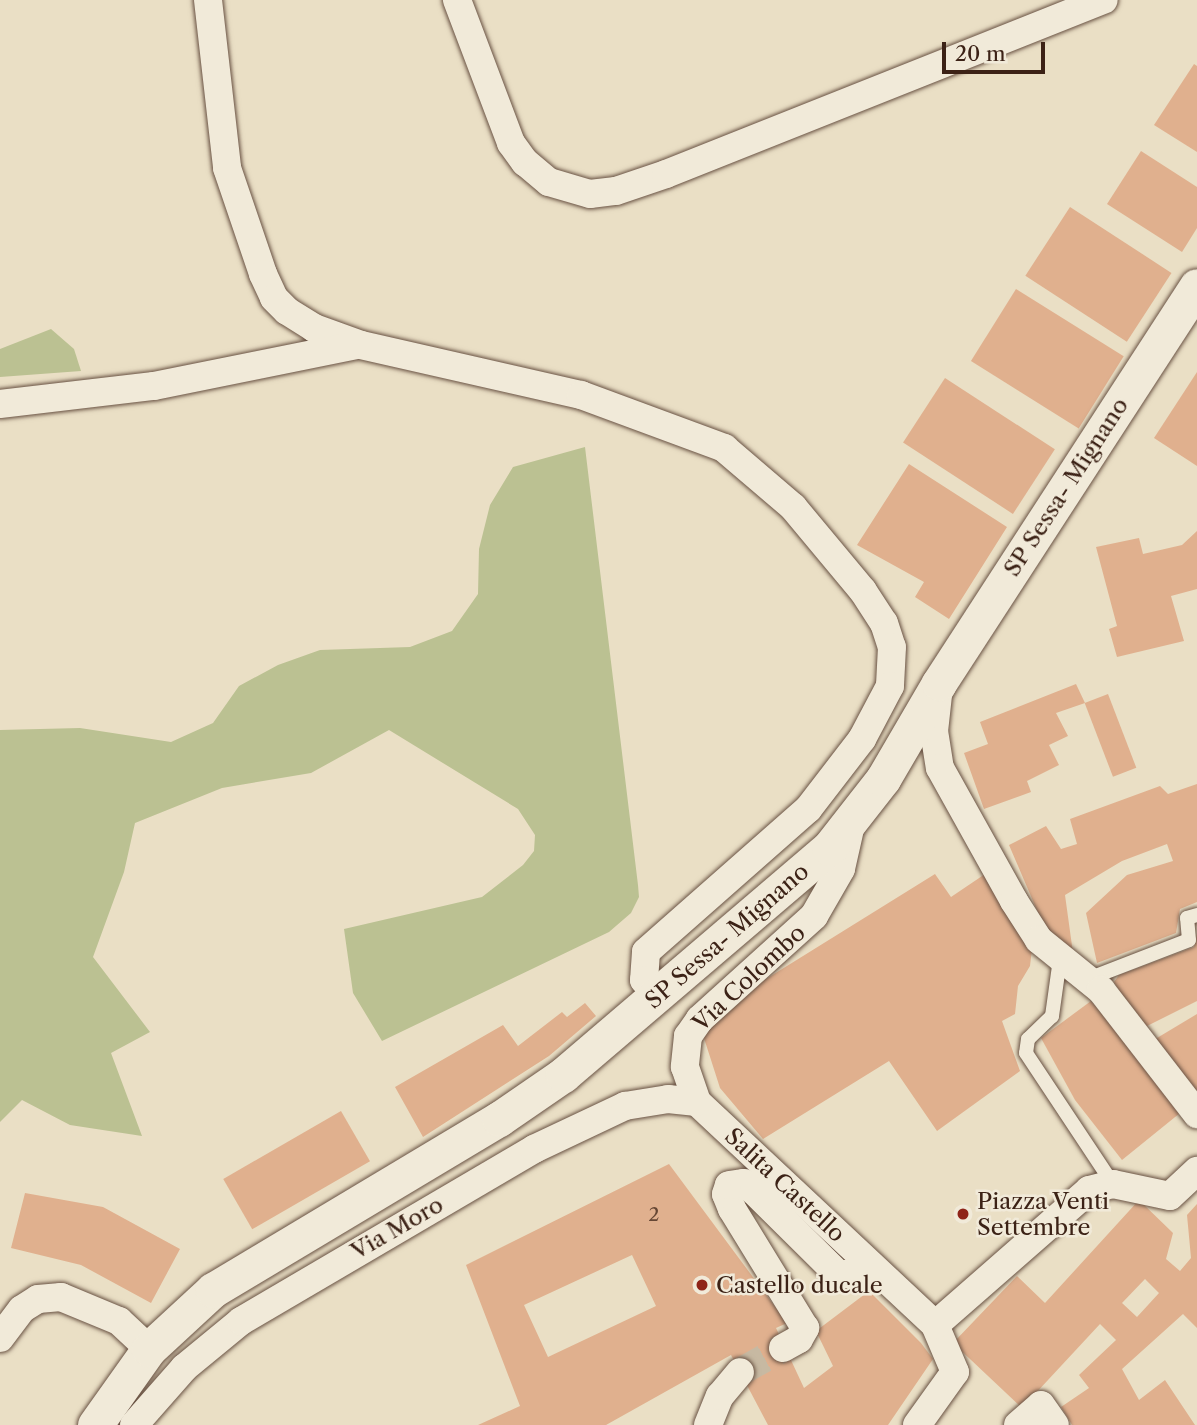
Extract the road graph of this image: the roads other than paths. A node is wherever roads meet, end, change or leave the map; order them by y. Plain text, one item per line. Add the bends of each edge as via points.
1 (208, 0) edge
2 (457, 0) edge
3 (1104, 0) edge
4 (1197, 286) edge
5 (361, 345) junction
6 (0, 404) edge
7 (939, 683) junction
8 (852, 820) junction
9 (1197, 915) edge
10 (1060, 959) junction
11 (1088, 979) junction
12 (658, 996) junction
13 (697, 1102) junction
14 (1197, 1114) edge
15 (1197, 1171) edge
16 (1113, 1184) junction
17 (868, 1263) junction
18 (935, 1325) junction
19 (0, 1338) edge
20 (783, 1348) tunnel mouth
21 (149, 1349) junction
22 (740, 1372) tunnel mouth
23 (95, 1425) edge
24 (134, 1425) edge
25 (708, 1425) edge
26 (916, 1425) edge
27 (1018, 1425) edge
28 (1055, 1425) edge

1 - 5 street via 220,135 262,274 274,298 297,320
2 - 3 street via 511,143 549,182 590,194 616,191 666,174
4 - 7 street, SP Sessa- Mignano
5 - 6 street via 154,386
5 - 12 street via 581,395 724,448 793,507 884,623 892,647 890,686 862,739 808,809 646,952 644,980
7 - 8 street, SP Sessa- Mignano via 883,779
7 - 10 street via 934,731 940,768 1014,901 1039,940
8 - 12 street, SP Sessa- Mignano via 801,874
8 - 13 street, Via Colombo via 841,869 814,916 712,1007 688,1036 685,1066
9 - 11 lane via 1187,918 1189,940
10 - 11 street
10 - 16 lane via 1052,1016 1028,1039 1026,1053
11 - 14 street
12 - 21 street, SP Sessa- Mignano via 563,1075 499,1119 213,1290
13 - 17 street, Salita Castello
13 - 24 street, Via Moro via 668,1099 625,1106 534,1149 241,1321 184,1368
15 - 16 street via 1170,1196
16 - 18 street via 1089,1190
17 - 18 street, Salita Castello
17 - 20 street via 852,1274 838,1274 754,1191 744,1183 729,1185 726,1194 732,1209 805,1328 799,1339
18 - 26 street via 955,1372
19 - 21 street via 22,1309 38,1299 61,1297 118,1321
21 - 23 street, SP Sessa- Mignano
22 - 25 street via 720,1396
27 - 28 street via 1041,1405

